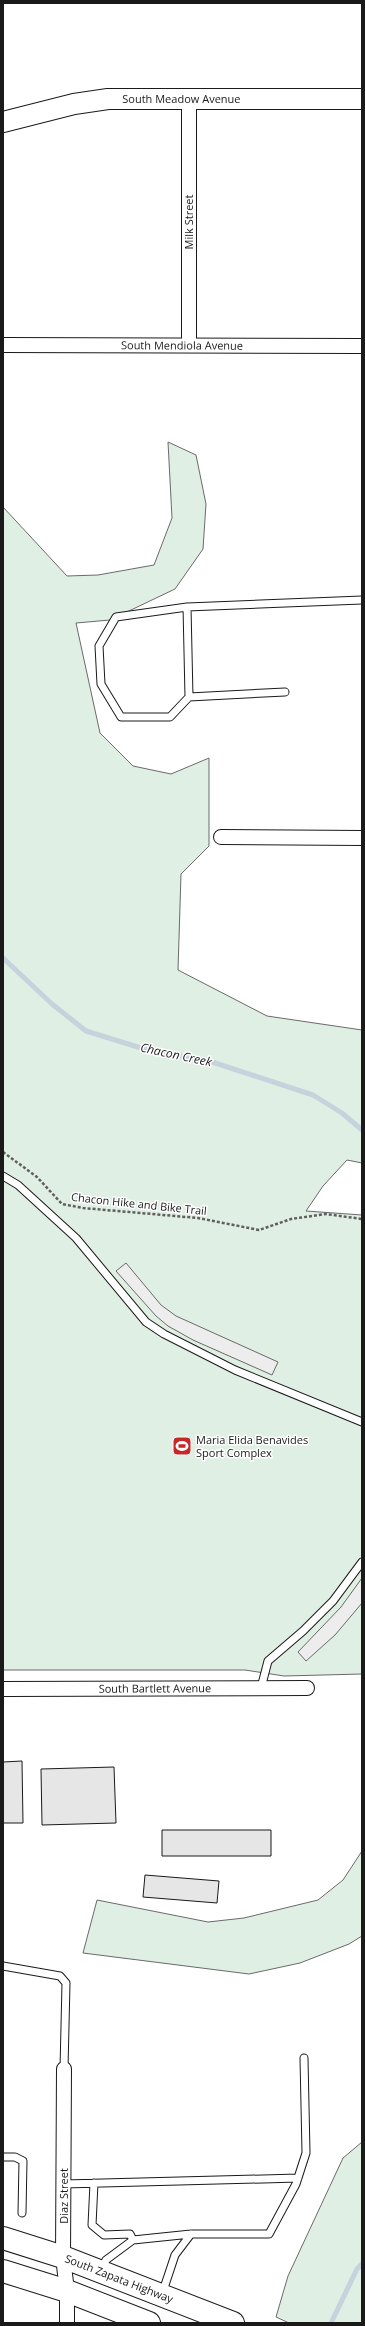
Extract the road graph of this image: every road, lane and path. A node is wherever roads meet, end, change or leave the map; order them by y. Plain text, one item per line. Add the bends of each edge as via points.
1 (189, 98) junction
2 (362, 99) edge
3 (3, 122) edge
4 (3, 345) edge
5 (190, 345) junction
6 (362, 346) edge
7 (362, 600) edge
8 (186, 607) junction
9 (285, 692) dead end
10 (190, 697) junction
11 (221, 837) dead end
12 (362, 838) edge
13 (3, 1152) edge
14 (3, 1176) edge
15 (362, 1219) edge
16 (362, 1422) edge
17 (362, 1562) edge
18 (261, 1688) junction
19 (307, 1688) dead end
20 (3, 1689) edge
21 (3, 1966) edge
22 (304, 2058) dead end
23 (64, 2069) joint
24 (3, 2157) edge
25 (298, 2178) junction
26 (94, 2183) junction
27 (64, 2184) junction
28 (22, 2213) dead end
29 (191, 2234) junction
30 (3, 2238) edge
31 (133, 2240) junction
32 (64, 2257) junction
33 (3, 2271) edge
34 (101, 2272) junction
35 (67, 2291) junction
36 (161, 2295) junction
37 (67, 2323) edge
38 (149, 2323) edge
39 (233, 2323) edge

1 - 2 main road, South Meadow Avenue
1 - 3 main road, South Meadow Avenue via 108,99 74,104
1 - 5 street, Milk Street
4 - 5 street, South Mendiola Avenue
5 - 6 street, South Mendiola Avenue
7 - 8 lane
8 - 10 lane
8 - 10 lane via 116,617 99,646 101,684 121,718 170,717
9 - 10 lane
11 - 12 street
13 - 15 path, Chacon Hike and Bike Trail via 37,1177 62,1204 129,1213 198,1218 259,1230 291,1219 326,1214
14 - 16 lane via 18,1185 76,1238 146,1322 164,1334 235,1370
17 - 18 lane via 333,1601 268,1661
18 - 19 street, South Bartlett Avenue
18 - 20 street, South Bartlett Avenue
21 - 23 lane via 60,1976 66,1983
22 - 25 lane via 306,2153
23 - 27 street, Diaz Street
24 - 28 lane via 15,2157 23,2161
25 - 26 lane
25 - 29 lane via 269,2234
26 - 27 lane
26 - 31 lane via 92,2226 104,2234 130,2234
27 - 32 street, Diaz Street
29 - 31 lane
29 - 36 lane via 174,2254
30 - 32 main road, South Zapata Highway
31 - 34 lane via 106,2260
32 - 34 main road, South Zapata Highway
32 - 35 street, Diaz Street
33 - 35 main road
34 - 36 main road, South Zapata Highway
35 - 37 street, Diaz Street
35 - 38 main road
36 - 39 main road, South Zapata Highway

